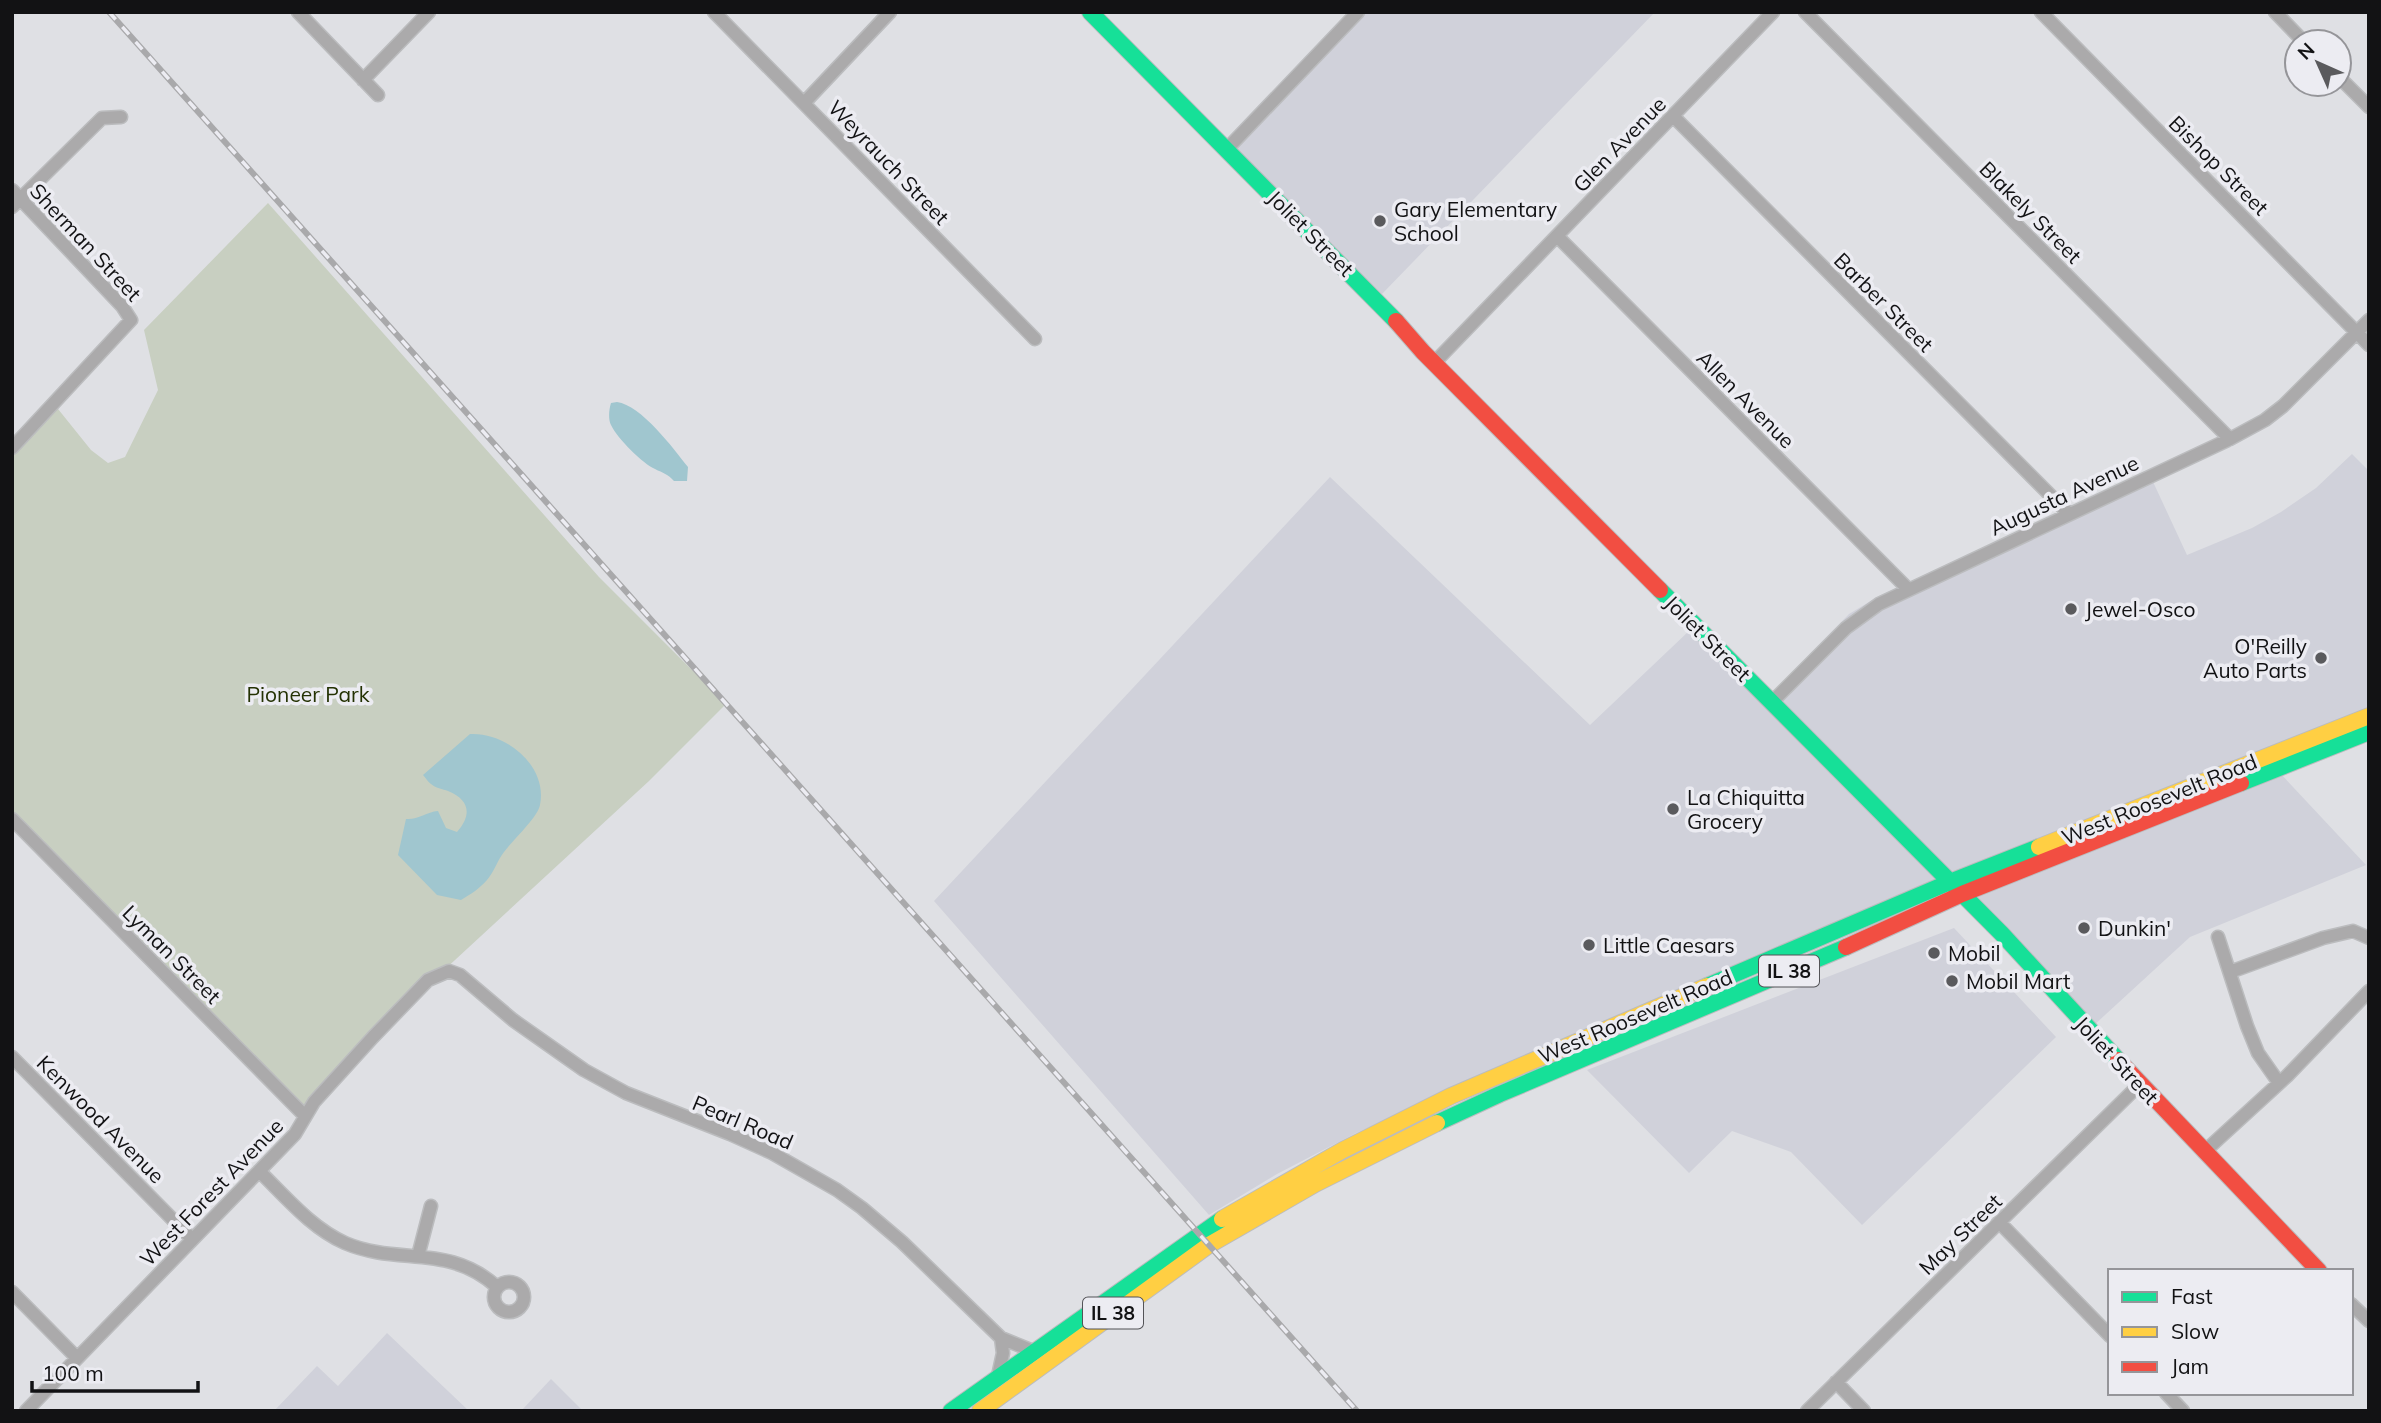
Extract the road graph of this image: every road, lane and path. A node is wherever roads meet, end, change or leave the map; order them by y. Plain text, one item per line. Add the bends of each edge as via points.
1 (298, 12) edge
2 (429, 12) edge
3 (714, 12) edge
4 (890, 12) edge
5 (1090, 12) edge
6 (1358, 12) edge
7 (1773, 12) edge
8 (1805, 12) edge
9 (2041, 12) edge
10 (2275, 12) edge
11 (2290, 28) edge
12 (363, 80) junction
13 (2353, 91) edge
14 (378, 95) dead end
15 (804, 103) junction
16 (2369, 107) edge
17 (1673, 116) junction
18 (121, 117) dead end
19 (1227, 149) junction
20 (15, 199) edge
21 (1557, 236) junction
22 (2369, 320) edge
23 (2356, 332) junction
24 (1035, 339) dead end
25 (2369, 345) edge
26 (1435, 362) junction
27 (2230, 439) junction
28 (12, 448) edge
29 (2069, 514) junction
30 (1908, 590) junction
31 (1772, 702) junction
32 (2369, 716) edge
33 (2369, 733) edge
34 (12, 819) edge
35 (1956, 888) junction
36 (2218, 937) dead end
37 (2369, 937) edge
38 (449, 971) joint
39 (2230, 972) junction
40 (2369, 991) edge
41 (12, 1057) edge
42 (2279, 1083) junction
43 (2140, 1084) junction
44 (305, 1116) junction
45 (2204, 1152) junction
46 (259, 1171) junction
47 (431, 1206) dead end
48 (1999, 1222) junction
49 (192, 1239) junction
50 (418, 1256) junction
51 (2317, 1269) edge
52 (497, 1287) dead end
53 (12, 1292) edge
54 (2353, 1306) edge
55 (2369, 1321) edge
56 (2108, 1334) edge
57 (1001, 1338) junction
58 (1033, 1351) junction
59 (77, 1358) junction
60 (998, 1376) junction
61 (1836, 1382) junction
62 (2168, 1395) edge
63 (26, 1411) edge
64 (951, 1411) edge
65 (980, 1411) edge
66 (1807, 1411) edge
67 (1864, 1411) edge
68 (2183, 1411) edge

1 - 12 street
2 - 12 street
3 - 15 street, Weyrauch Street
4 - 15 street
5 - 19 main road, Joliet Street
6 - 19 street
7 - 17 street, Glen Avenue
8 - 27 street, Blakely Street
9 - 23 street, Bishop Street
10 - 11 street
12 - 14 street
13 - 16 street
15 - 24 street, Weyrauch Street
17 - 21 street, Glen Avenue
17 - 29 street, Barber Street
18 - 20 street via 102,118
19 - 26 main road, Joliet Street
20 - 28 street, Sherman Street via 131,320
21 - 26 street, Glen Avenue
21 - 30 street, Allen Avenue
22 - 23 street, Augusta Avenue
23 - 25 street, Bishop Street
23 - 27 street, Augusta Avenue via 2283,406
26 - 31 main road, Joliet Street
27 - 29 street, Augusta Avenue
29 - 30 street, Augusta Avenue
30 - 31 street, Augusta Avenue via 1855,620
31 - 35 main road, Joliet Street
32 - 35 main road, West Roosevelt Road / IL 38
33 - 35 main road, West Roosevelt Road / IL 38
34 - 44 street, Lyman Street
35 - 43 main road, Joliet Street
35 - 58 main road, West Roosevelt Road / IL 38 via 1492,1077 1377,1132 1213,1224
35 - 65 main road, West Roosevelt Road / IL 38 via 1892,927 1447,1118 1351,1164 1209,1245
36 - 39 street
37 - 39 street via 2353,931 2323,938
38 - 44 street, West Forest Avenue via 428,980
38 - 57 street, Pearl Road via 541,1041 616,1087 772,1153 845,1195 912,1251
39 - 42 street via 2247,1026
40 - 42 street
41 - 49 street, Kenwood Avenue
42 - 45 street
43 - 45 main road, Joliet Street
43 - 48 street, May Street
44 - 46 street, West Forest Avenue via 295,1134
45 - 51 main road, Joliet Street
46 - 49 street, West Forest Avenue
46 - 50 street via 338,1239 362,1249
47 - 50 street
48 - 56 street
48 - 61 street, May Street
49 - 59 street, West Forest Avenue
50 - 52 street via 458,1263
53 - 59 street
54 - 55 street
57 - 58 street, Pearl Road
57 - 60 street
58 - 60 main road, West Roosevelt Road / IL 38
59 - 63 street, West Forest Avenue
60 - 64 main road, West Roosevelt Road / IL 38
61 - 66 street, May Street
61 - 67 street
62 - 68 street

